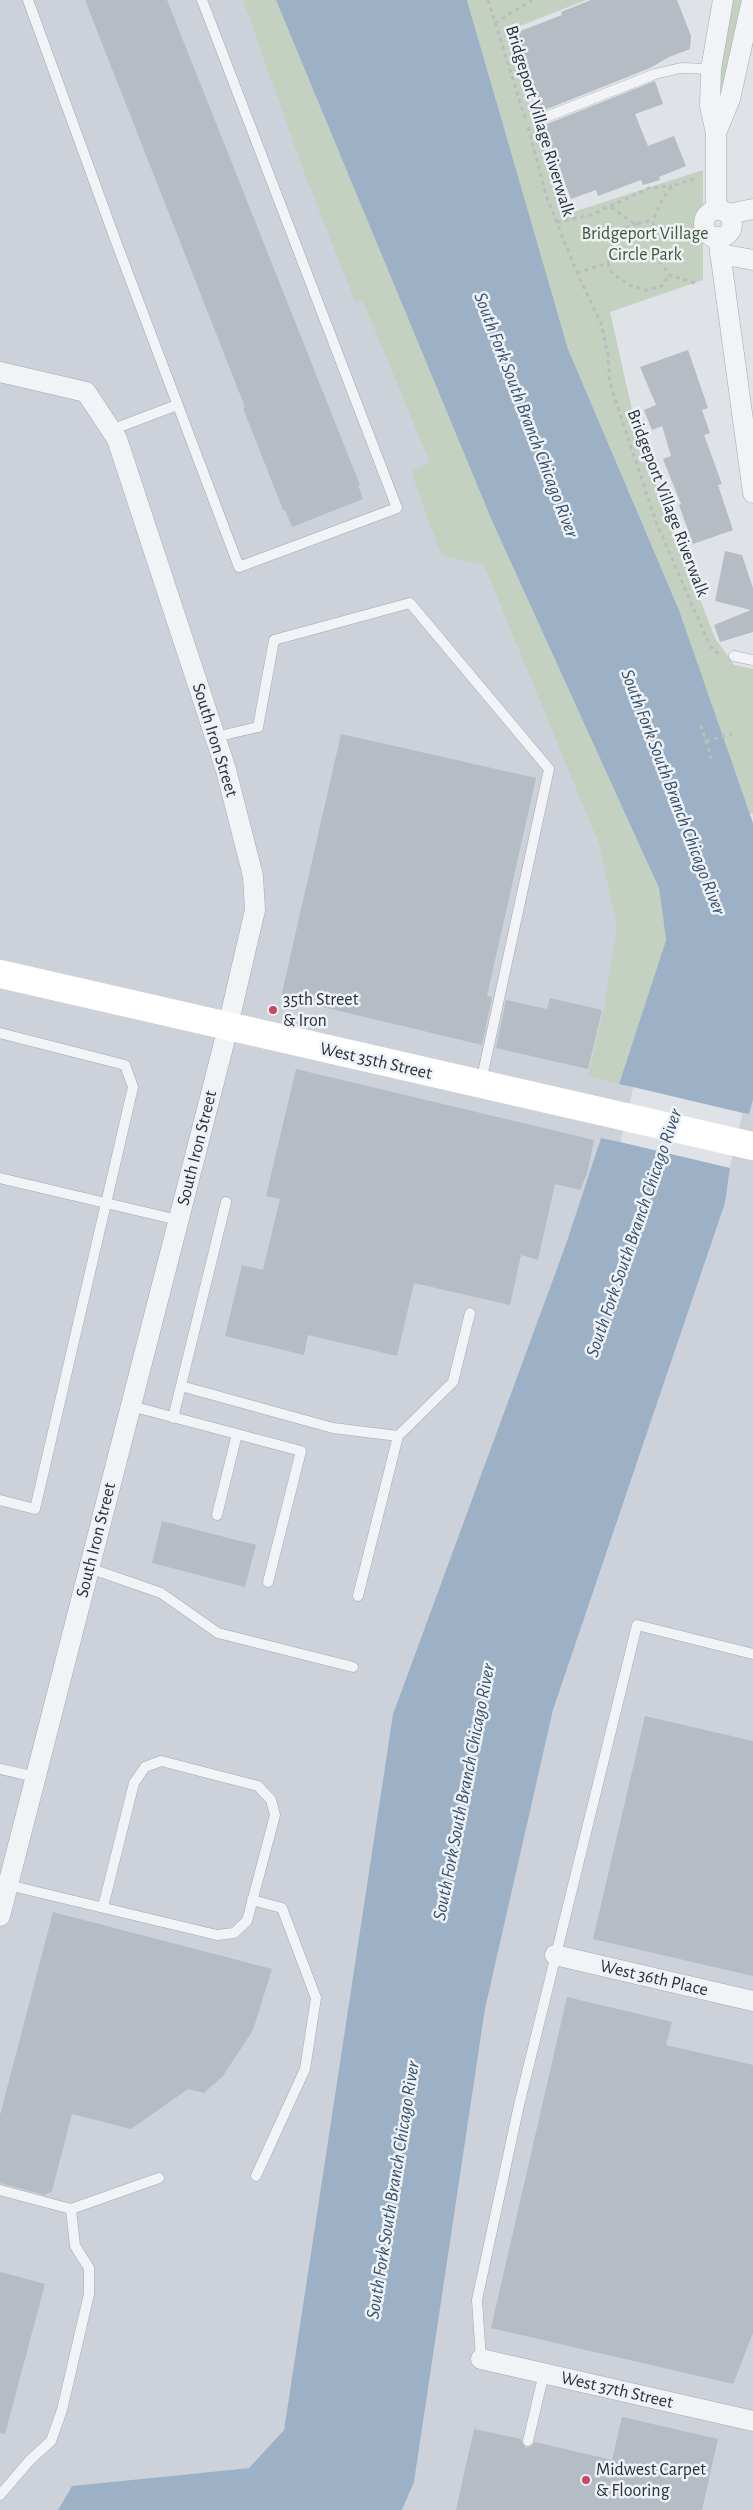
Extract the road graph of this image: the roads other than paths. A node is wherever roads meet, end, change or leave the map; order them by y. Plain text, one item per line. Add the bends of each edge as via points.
1 (28, 0) edge
2 (202, 0) edge
3 (723, 0) edge
4 (752, 0) edge
5 (712, 69) junction
6 (541, 119) dead end
7 (716, 133) junction
8 (753, 209) edge
9 (722, 212) junction
10 (719, 245) junction
11 (753, 260) edge
12 (0, 372) edge
13 (177, 405) junction
14 (747, 405) edge
15 (111, 430) junction
16 (753, 494) edge
17 (734, 656) road end
18 (753, 660) edge
19 (216, 737) junction
20 (0, 974) edge
21 (228, 1027) junction
22 (0, 1033) edge
23 (480, 1085) junction
24 (745, 1144) edge
25 (0, 1178) edge
26 (226, 1202) dead end
27 (108, 1204) junction
28 (178, 1220) junction
29 (470, 1314) dead end
30 (181, 1386) junction
31 (131, 1406) junction
32 (173, 1418) junction
33 (237, 1434) junction
34 (398, 1436) junction
35 (0, 1500) edge
36 (217, 1515) dead end
37 (89, 1568) junction
38 (268, 1582) dead end
39 (358, 1596) dead end
40 (753, 1654) edge
41 (354, 1667) dead end
42 (0, 1769) edge
43 (36, 1777) junction
44 (8, 1885) junction
45 (252, 1900) junction
46 (103, 1907) junction
47 (0, 1914) edge
48 (556, 1955) junction
49 (753, 2002) edge
50 (256, 2176) dead end
51 (159, 2178) dead end
52 (0, 2190) edge
53 (71, 2209) junction
54 (481, 2359) joint
55 (544, 2373) junction
56 (753, 2421) edge
57 (528, 2441) dead end
58 (0, 2496) edge

1 - 13 lane
2 - 13 lane via 397,508 239,567
3 - 5 street
4 - 7 street via 730,99
5 - 6 lane via 681,68 655,74
5 - 7 street via 710,106
7 - 9 street
8 - 9 street
9 - 10 street via 706,217 704,227
10 - 11 street
10 - 14 street
12 - 15 street, South Iron Street via 86,392
13 - 15 lane
14 - 16 street
15 - 19 street, South Iron Street via 117,439
17 - 18 lane
19 - 21 street, South Iron Street via 253,876 255,910
19 - 23 lane via 258,727 274,640 410,603 549,769
20 - 21 main road, West 35th Street
21 - 23 main road, West 35th Street
21 - 28 street, South Iron Street
22 - 27 lane via 125,1065 134,1087
23 - 24 main road, West 35th Street
25 - 27 lane
26 - 30 lane
27 - 28 lane
27 - 35 lane via 35,1509
28 - 31 street, South Iron Street
29 - 34 lane via 453,1382
30 - 32 lane
30 - 34 lane via 333,1428
31 - 32 lane
31 - 37 street, South Iron Street
32 - 33 lane
33 - 36 lane
33 - 38 lane via 301,1451
34 - 39 lane
37 - 41 lane via 161,1593 218,1633
37 - 43 street, South Iron Street
40 - 48 lane via 637,1625
42 - 43 lane
43 - 44 street, South Iron Street
44 - 46 lane
44 - 47 street, South Iron Street
45 - 46 lane via 247,1921 234,1933 217,1934
45 - 46 lane via 274,1816 271,1800 258,1786 161,1761 145,1767 134,1782
45 - 50 lane via 282,1908 316,1998 305,2069
48 - 49 street, West 36th Place
48 - 54 lane via 519,2105 477,2300
51 - 53 lane
52 - 53 lane
53 - 58 lane via 75,2246 89,2268 88,2294 62,2410 51,2441
54 - 55 street, West 37th Street
55 - 56 street, West 37th Street
55 - 57 lane

